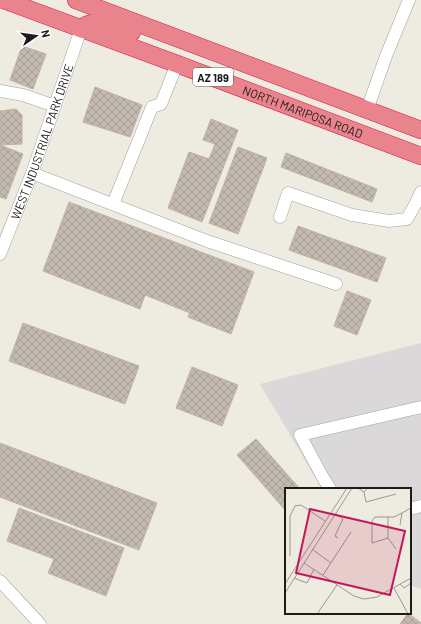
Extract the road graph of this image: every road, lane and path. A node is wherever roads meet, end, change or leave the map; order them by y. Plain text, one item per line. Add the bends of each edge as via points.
1 (4, 0) edge
2 (39, 0) edge
3 (76, 0) edge
4 (409, 0) edge
5 (81, 29) junction
6 (177, 64) junction
7 (275, 75) junction
8 (0, 91) edge
9 (55, 106) junction
10 (367, 110) junction
11 (421, 130) edge
12 (421, 156) edge
13 (32, 172) junction
14 (421, 192) edge
15 (113, 204) junction
16 (280, 217) dead end
17 (0, 254) edge
18 (336, 284) dead end
19 (421, 407) edge
20 (329, 488) edge
21 (421, 506) edge
22 (411, 509) edge
23 (0, 581) edge
24 (40, 624) edge

1 - 5 highway, NORTH MARIPOSA ROAD / AZ 189
2 - 5 highway via 69,13 79,20
3 - 7 highway, NORTH MARIPOSA ROAD / AZ 189
4 - 10 street
5 - 6 highway, NORTH MARIPOSA ROAD / AZ 189
5 - 7 highway via 88,23 110,26
5 - 9 street, WEST INDUSTRIAL PARK DRIVE
6 - 12 highway, NORTH MARIPOSA ROAD / AZ 189
6 - 15 street via 161,104 152,107
7 - 10 highway, NORTH MARIPOSA ROAD / AZ 189
8 - 9 street via 23,95
9 - 13 street, WEST INDUSTRIAL PARK DRIVE
10 - 11 highway, NORTH MARIPOSA ROAD / AZ 189
13 - 15 street
13 - 17 street, WEST INDUSTRIAL PARK DRIVE
14 - 16 street via 407,219 389,221 352,215 288,193
15 - 18 street via 207,241
19 - 20 street via 300,435
21 - 22 street
23 - 24 street

